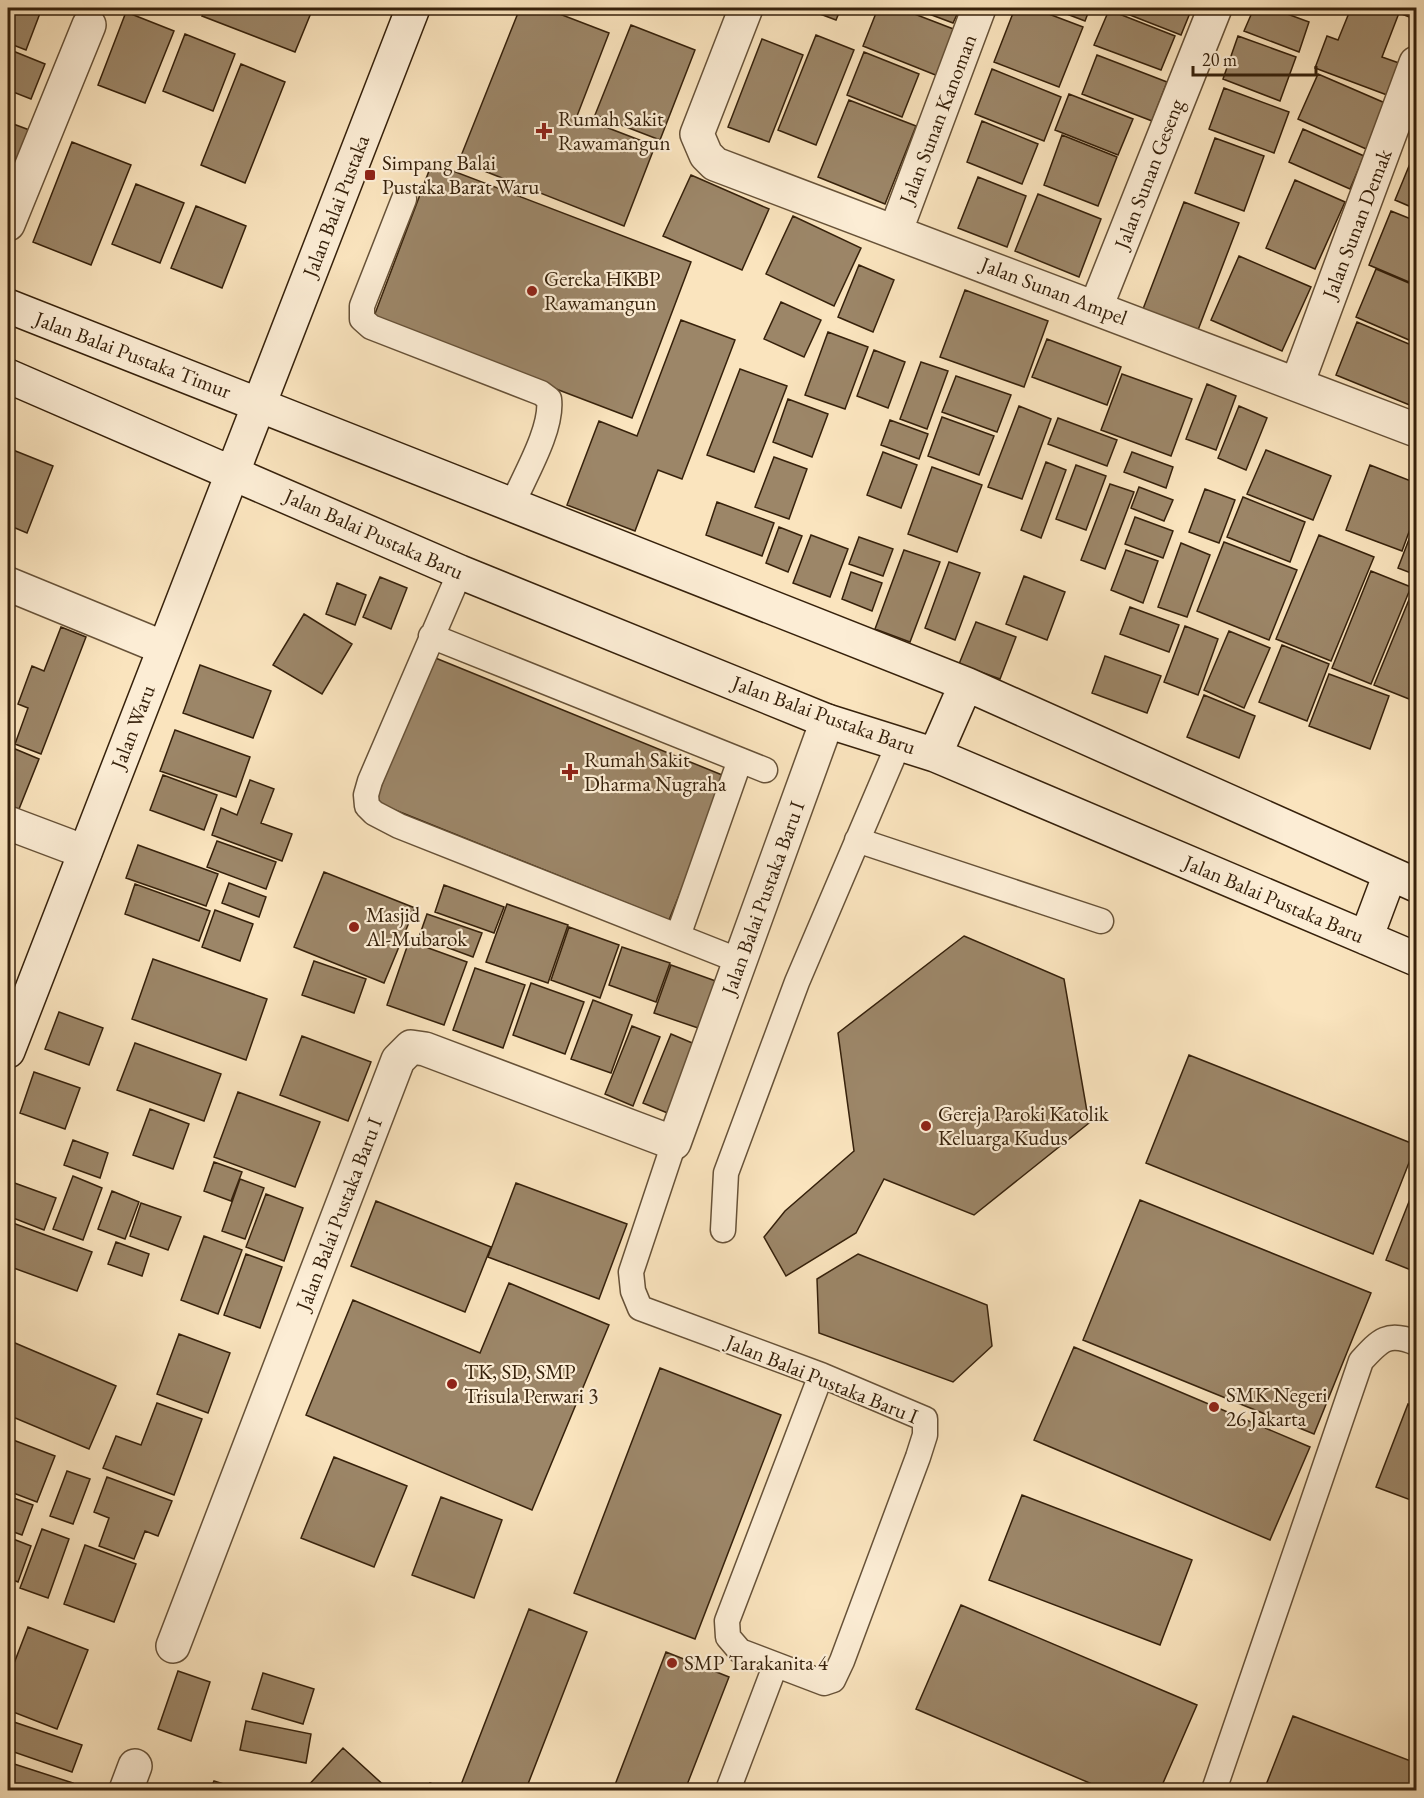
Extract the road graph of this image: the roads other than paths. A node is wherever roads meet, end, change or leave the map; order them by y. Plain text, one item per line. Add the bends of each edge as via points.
1 (746, 8) edge
2 (979, 8) edge
3 (1215, 8) edge
4 (407, 9) edge
5 (88, 26) dead end
6 (1416, 63) edge
7 (404, 199) dead end
8 (8, 224) edge
9 (896, 230) junction
10 (8, 306) edge
11 (1096, 307) junction
12 (8, 376) edge
13 (1297, 384) junction
14 (259, 404) junction
15 (1416, 430) edge
16 (232, 472) junction
17 (512, 505) junction
18 (460, 572) junction
19 (8, 584) edge
20 (431, 636) junction
21 (164, 648) junction
22 (966, 684) junction
23 (827, 721) junction
24 (899, 743) junction
25 (936, 755) junction
26 (740, 760) junction
27 (765, 770) dead end
28 (8, 823) edge
29 (857, 840) junction
30 (85, 852) junction
31 (1403, 880) edge
32 (1101, 921) dead end
33 (678, 936) junction
34 (1366, 938) junction
35 (1416, 959) edge
36 (740, 961) junction
37 (8, 1051) edge
38 (674, 1143) junction
39 (723, 1230) dead end
40 (1416, 1343) edge
41 (821, 1375) junction
42 (173, 1646) dead end
43 (775, 1665) junction
44 (728, 1791) edge
45 (1214, 1791) edge

1 - 9 street, Jalan Sunan Ampel via 696,134 699,144 716,164
2 - 9 street, Jalan Sunan Kanoman
3 - 11 street, Jalan Sunan Geseng
4 - 14 street, Jalan Balai Pustaka
5 - 8 street
6 - 13 street, Jalan Sunan Demak
7 - 17 lane via 362,306 362,319 371,327 549,399 550,409 539,444
9 - 11 street, Jalan Sunan Ampel
10 - 14 street, Jalan Balai Pustaka Timur
11 - 13 street, Jalan Sunan Ampel
12 - 16 street
13 - 15 street, Jalan Sunan Ampel
14 - 16 street, Jalan Waru
14 - 17 street
16 - 18 street, Jalan Balai Pustaka Baru
16 - 21 street, Jalan Waru
17 - 22 street
18 - 20 lane
18 - 23 street, Jalan Balai Pustaka Baru
19 - 21 street
20 - 26 lane
20 - 33 lane via 370,781 367,806 399,826
21 - 30 street, Jalan Waru
22 - 25 street
22 - 31 street
23 - 24 street, Jalan Balai Pustaka Baru
23 - 36 street, Jalan Balai Pustaka Baru I
24 - 25 street, Jalan Balai Pustaka Baru
24 - 29 lane
25 - 34 street, Jalan Balai Pustaka Baru
26 - 27 lane
26 - 33 lane
28 - 30 street
29 - 32 lane
29 - 39 lane via 797,982 726,1173
30 - 37 street, Jalan Waru
31 - 34 street
33 - 36 lane
34 - 35 street, Jalan Balai Pustaka Baru
36 - 38 street, Jalan Balai Pustaka Baru I
38 - 41 lane, Jalan Balai Pustaka Baru I via 631,1272 640,1308
38 - 42 street, Jalan Balai Pustaka Baru I via 425,1049 411,1047 398,1060
40 - 45 lane via 1399,1335 1378,1342 1360,1361
41 - 43 lane via 727,1621 728,1637 740,1651
41 - 43 lane, Jalan Balai Pustaka Baru I via 922,1415 927,1424 833,1680 816,1682
43 - 44 lane

